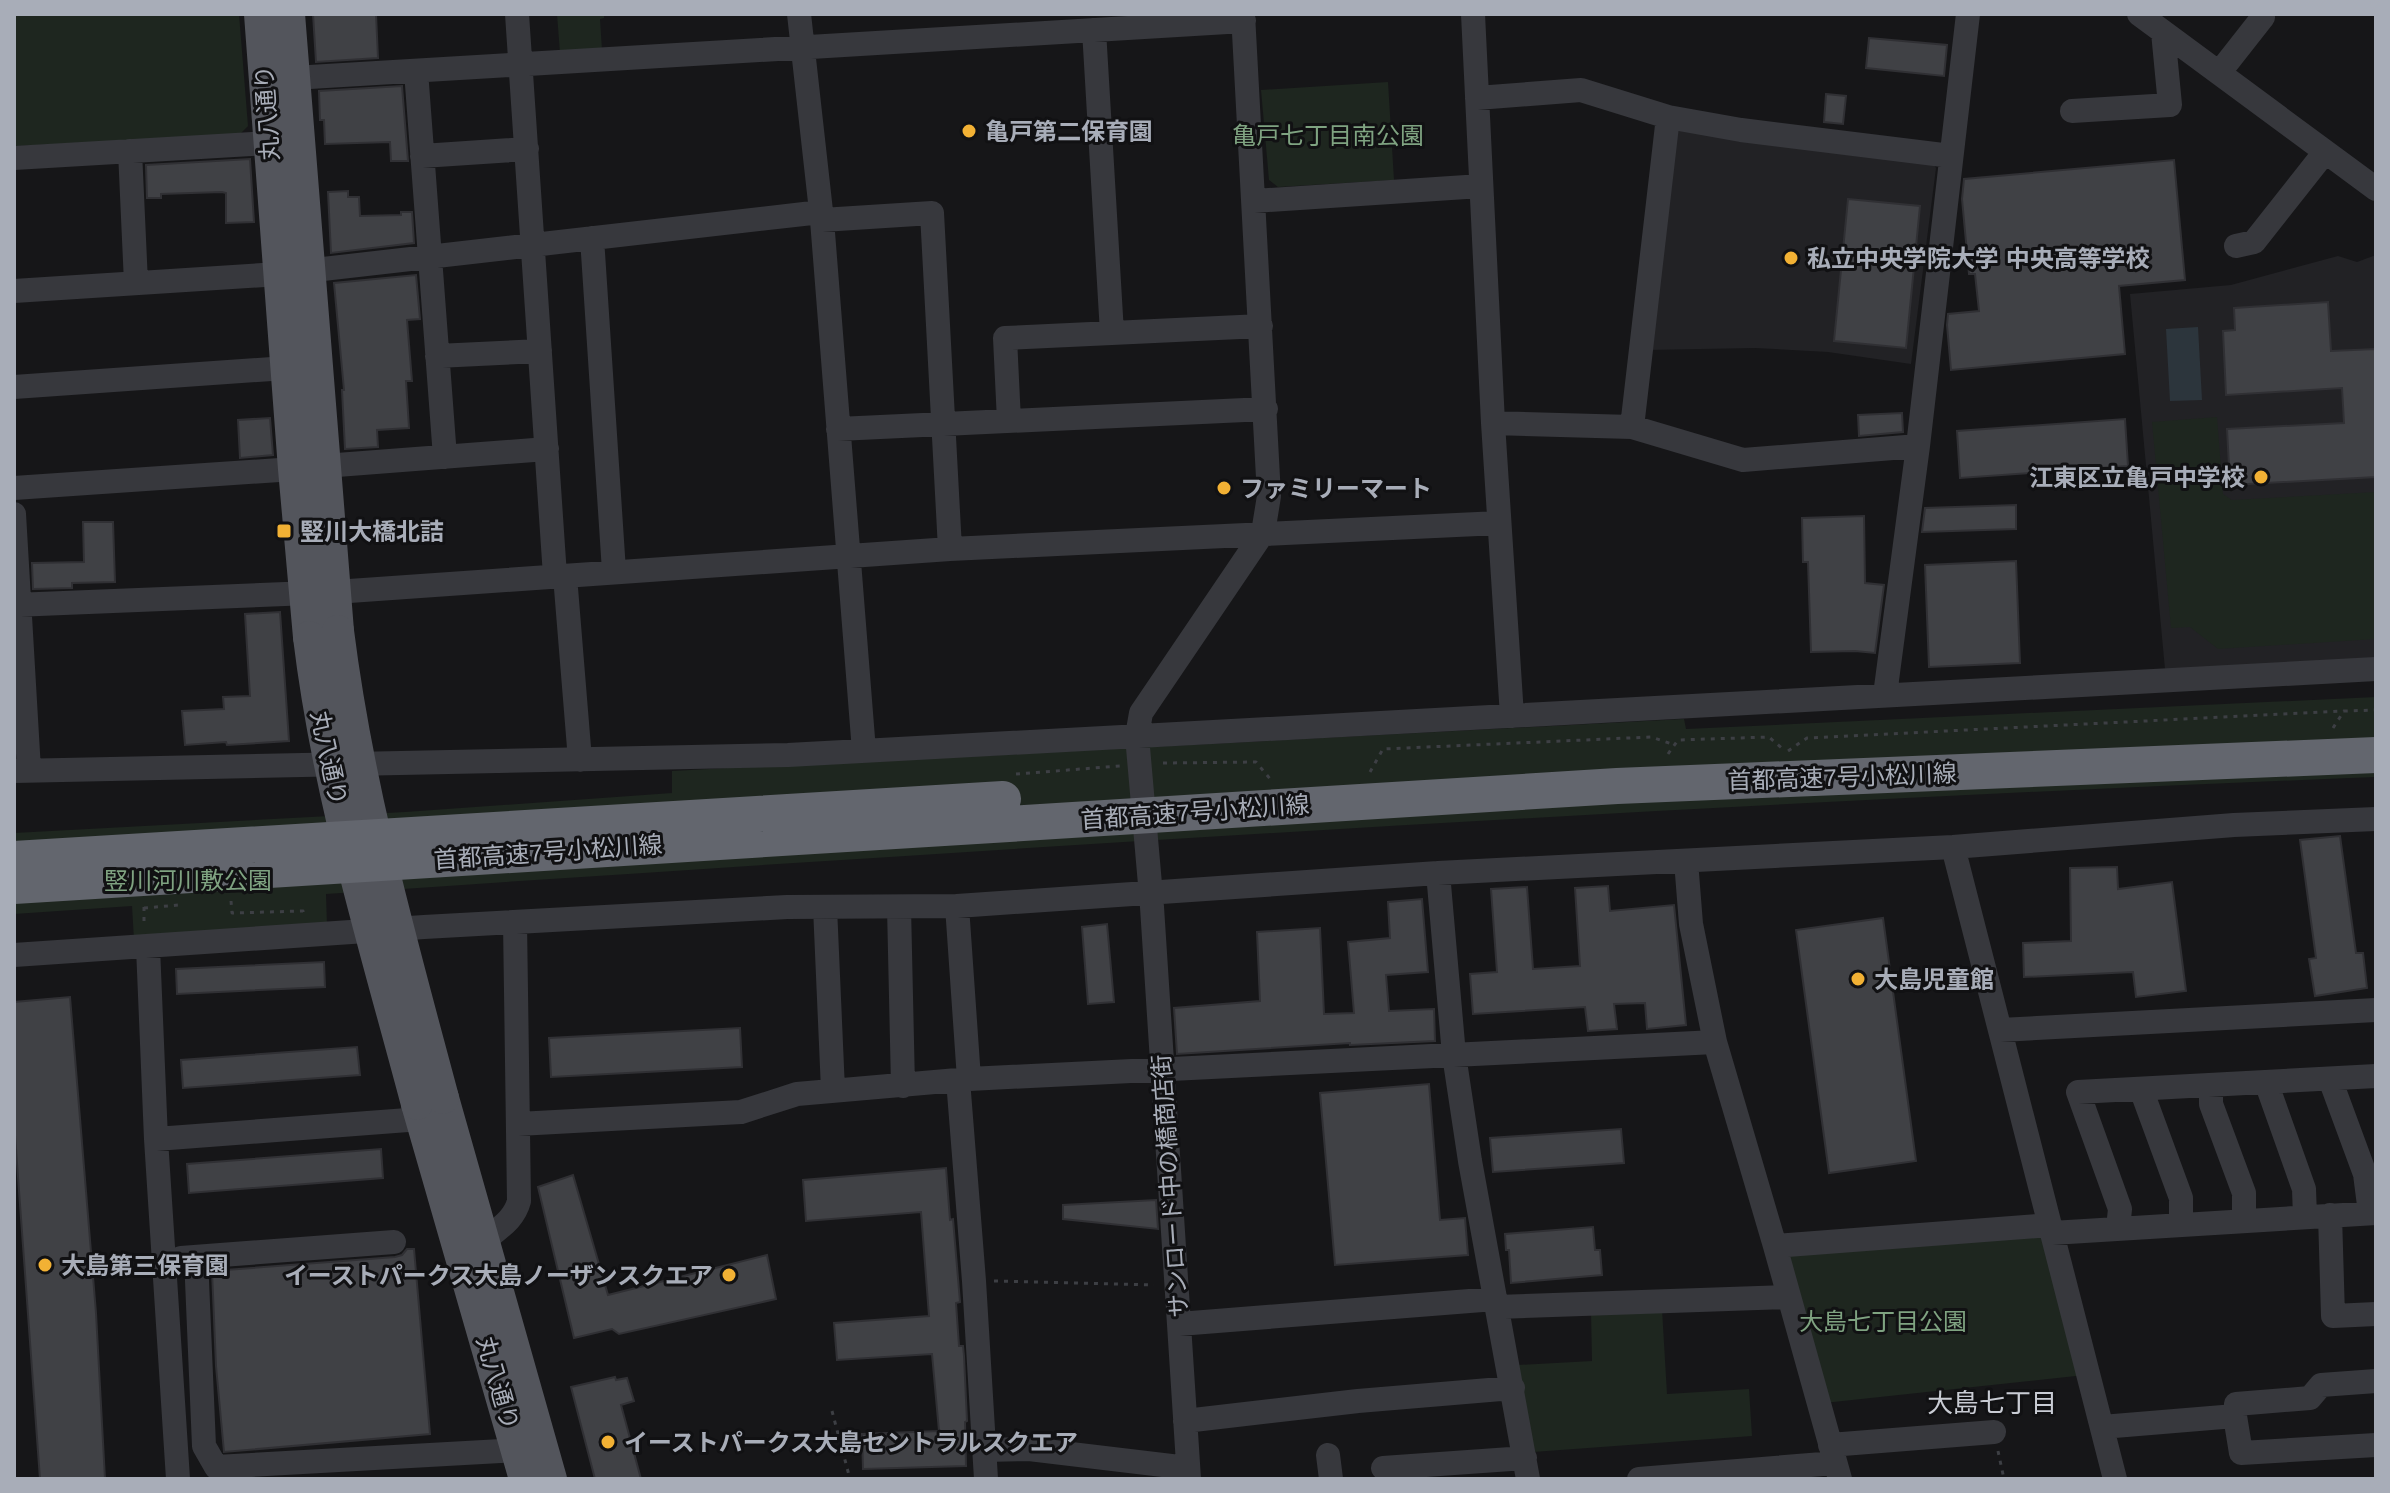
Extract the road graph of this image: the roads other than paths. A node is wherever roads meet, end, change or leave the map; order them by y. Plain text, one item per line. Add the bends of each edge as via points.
1 (260, 14) edge
2 (289, 14) edge
3 (517, 14) edge
4 (799, 14) edge
5 (1473, 14) edge
6 (1968, 14) edge
7 (2139, 14) edge
8 (2262, 14) edge
9 (1244, 17) edge
10 (1094, 30) junction
11 (2163, 32) junction
12 (803, 47) junction
13 (521, 64) junction
14 (416, 71) junction
15 (2219, 73) junction
16 (293, 78) junction
17 (1477, 98) junction
18 (2072, 111) dead end
19 (1668, 117) junction
20 (269, 143) junction
21 (527, 149) junction
22 (130, 151) junction
23 (2325, 152) junction
24 (422, 156) junction
25 (1951, 156) junction
26 (14, 158) edge
27 (1481, 186) junction
28 (2376, 189) edge
29 (1254, 201) junction
30 (821, 216) junction
31 (592, 238) junction
32 (533, 245) junction
33 (2236, 246) dead end
34 (430, 257) junction
35 (295, 272) junction
36 (136, 283) junction
37 (14, 291) edge
38 (1261, 326) junction
39 (1112, 333) junction
40 (540, 351) junction
41 (437, 356) junction
42 (286, 368) junction
43 (14, 387) edge
44 (1266, 409) junction
45 (1009, 421) junction
46 (1493, 423) junction
47 (945, 424) junction
48 (1632, 427) junction
49 (838, 429) junction
50 (1918, 446) junction
51 (547, 449) junction
52 (445, 457) junction
53 (309, 468) junction
54 (14, 488) edge
55 (14, 514) edge
56 (1499, 523) junction
57 (1263, 533) junction
58 (950, 549) junction
59 (849, 555) junction
60 (614, 571) junction
61 (560, 576) junction
62 (320, 593) junction
63 (17, 605) edge
64 (2376, 669) edge
65 (1885, 695) junction
66 (1512, 716) junction
67 (2376, 731) edge
68 (1137, 736) junction
69 (864, 751) junction
70 (2376, 755) edge
71 (580, 760) junction
72 (21, 770) edge
73 (2376, 819) edge
74 (1953, 847) junction
75 (14, 859) edge
76 (1686, 861) junction
77 (1438, 873) junction
78 (14, 886) edge
79 (1151, 893) junction
80 (957, 906) junction
81 (825, 907) junction
82 (899, 907) junction
83 (515, 922) junction
84 (146, 947) junction
85 (14, 955) edge
86 (2376, 1010) edge
87 (2000, 1030) junction
88 (1715, 1042) junction
89 (1454, 1055) junction
90 (1163, 1069) junction
91 (2376, 1076) edge
92 (2330, 1079) junction
93 (964, 1080) junction
94 (2266, 1082) junction
95 (2211, 1085) junction
96 (903, 1086) junction
97 (2141, 1089) junction
98 (833, 1090) junction
99 (427, 1107) junction
100 (518, 1124) junction
101 (156, 1139) junction
102 (2373, 1213) edge
103 (2330, 1215) junction
104 (2305, 1217) junction
105 (2244, 1220) junction
106 (2181, 1224) junction
107 (2118, 1228) junction
108 (2051, 1229) junction
109 (485, 1240) junction
110 (394, 1242) dead end
111 (1775, 1246) junction
112 (196, 1257) junction
113 (163, 1259) junction
114 (1789, 1297) junction
115 (1496, 1303) junction
116 (2376, 1314) edge
117 (1179, 1324) junction
118 (2376, 1381) edge
119 (1513, 1388) junction
120 (2235, 1416) junction
121 (1185, 1421) junction
122 (2102, 1427) junction
123 (1994, 1432) road end
124 (2376, 1445) edge
125 (984, 1450) junction
126 (1835, 1462) edge
127 (521, 1465) edge
128 (1383, 1468) dead end
129 (1526, 1468) edge
130 (1189, 1473) edge
131 (178, 1479) edge
132 (551, 1479) edge
133 (986, 1479) edge
134 (1639, 1479) edge
135 (2115, 1479) edge

1 - 20 main road, 丸八通り
2 - 16 main road, 丸八通り
3 - 13 street
4 - 12 street
5 - 17 street
6 - 25 street
7 - 11 street
8 - 15 street
9 - 10 street
9 - 29 street
10 - 12 street
10 - 39 street
11 - 15 street
11 - 18 street via 2170,105
12 - 13 street
12 - 30 street
13 - 14 street
13 - 21 street
14 - 16 street
14 - 24 street
15 - 23 street
16 - 35 main road, 丸八通り
17 - 19 street via 1581,90
17 - 27 street
19 - 25 street
19 - 48 street
20 - 22 street
20 - 35 main road, 丸八通り
21 - 24 street
21 - 32 street
22 - 26 street
22 - 36 street
23 - 28 street
23 - 33 street via 2254,242
24 - 34 street
25 - 50 street
27 - 29 street
27 - 46 street
29 - 38 street
30 - 31 street
30 - 47 street via 932,213
30 - 49 street
31 - 32 street
31 - 60 street
32 - 34 street
32 - 40 street
34 - 35 street
34 - 41 street
35 - 36 street
35 - 42 main road, 丸八通り
35 - 53 main road, 丸八通り
36 - 37 street
38 - 39 street
38 - 44 street
39 - 45 street via 1005,338
40 - 41 street
40 - 51 street
41 - 52 street
42 - 43 street
42 - 53 main road, 丸八通り
44 - 45 street
44 - 57 street via 1269,496
45 - 47 street
46 - 48 street
46 - 56 street
47 - 49 street
47 - 58 street
48 - 50 street via 1743,460
49 - 59 street
50 - 65 street
51 - 52 street
51 - 61 street
52 - 53 street
53 - 54 street
53 - 62 main road, 丸八通り
55 - 63 street
56 - 57 street
56 - 66 street
57 - 58 street
57 - 68 street via 1141,713
58 - 59 street
59 - 60 street
59 - 69 street
60 - 61 street
61 - 62 street
61 - 71 street
62 - 63 street
62 - 99 main road, 丸八通り, bridge via 324,634 346,696 386,884
63 - 72 street
64 - 65 street
65 - 66 street
66 - 68 street
67 - 75 highway, 首都高速7号小松川線, bridge via 1600,763
68 - 69 street
68 - 79 street, サンロード中の橋商店街
69 - 71 street
70 - 78 highway, 首都高速7号小松川線, bridge via 1602,787
71 - 72 street
73 - 74 street
74 - 76 street
74 - 87 street
76 - 77 street
76 - 88 street via 1691,924
77 - 79 street
77 - 89 street
79 - 80 street
79 - 90 street, サンロード中の橋商店街
80 - 82 street
80 - 93 street
81 - 82 street
81 - 83 street
81 - 98 street
82 - 96 street
83 - 84 street
83 - 100 street
84 - 85 street
84 - 101 street
86 - 87 street
87 - 108 street
88 - 89 street
88 - 111 street
89 - 90 street
89 - 115 street
90 - 93 street
90 - 117 street, サンロード中の橋商店街
91 - 92 street
92 - 94 street
92 - 102 street via 2365,1174
93 - 96 street
93 - 125 street
94 - 95 street
94 - 104 street via 2304,1189
95 - 97 street
95 - 105 street via 2211,1104 2244,1193
96 - 98 street
97 - 106 street via 2181,1198
97 - 107 street via 2078,1092 2120,1209
98 - 100 street via 797,1094 741,1112
99 - 101 street
99 - 109 main road, 丸八通り
99 - 127 main road, 丸八通り
100 - 109 street via 516,1212
101 - 113 street
102 - 103 street
103 - 104 street
103 - 116 street via 2333,1316
104 - 105 street
105 - 106 street
106 - 107 street
107 - 108 street
108 - 111 street
108 - 122 street
109 - 132 main road, 丸八通り
110 - 112 street
111 - 114 street
112 - 113 street
112 - 127 street via 204,1446 216,1467
113 - 131 street
114 - 115 street
114 - 126 street
115 - 117 street
115 - 119 street
117 - 121 street, サンロード中の橋商店街
118 - 120 street via 2321,1385 2310,1398 2236,1404
119 - 121 street
119 - 129 street
120 - 122 street
120 - 124 street via 2241,1453
121 - 130 street, サンロード中の橋商店街
122 - 135 street
123 - 126 street
125 - 130 street via 1029,1449
125 - 133 street
126 - 134 street
128 - 129 street

